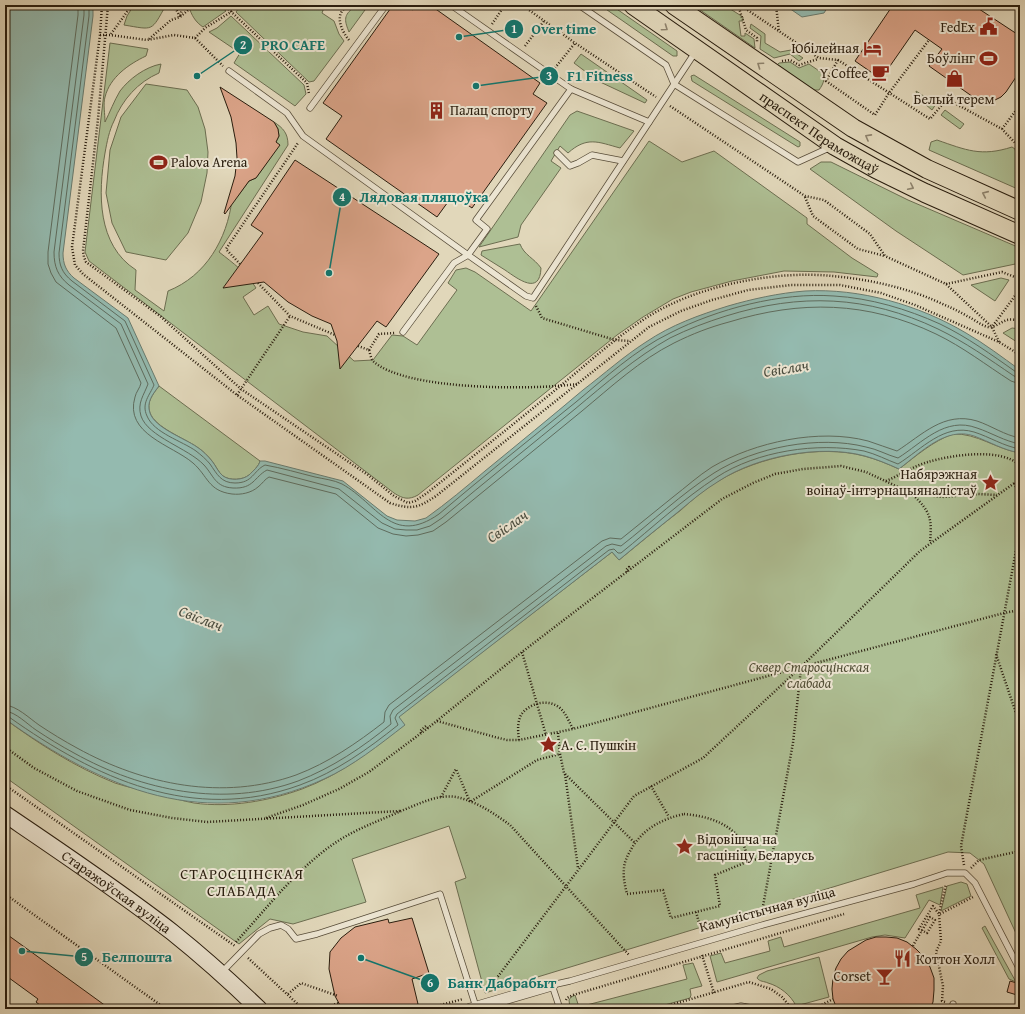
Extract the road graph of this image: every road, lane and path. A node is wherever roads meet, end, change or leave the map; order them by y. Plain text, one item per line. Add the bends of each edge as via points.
1 (102, 5) edge
2 (108, 5) edge
3 (132, 5) edge
4 (174, 5) edge
5 (183, 5) edge
6 (194, 5) edge
7 (224, 5) edge
8 (237, 5) edge
9 (352, 5) edge
10 (386, 5) edge
11 (451, 5) edge
12 (505, 5) edge
13 (579, 5) edge
14 (633, 5) edge
15 (674, 5) edge
16 (739, 5) edge
17 (776, 5) edge
18 (231, 12) junction
19 (180, 17) junction
20 (544, 20) dead end
21 (487, 30) junction
22 (779, 32) junction
23 (100, 35) junction
24 (105, 35) junction
25 (110, 35) junction
26 (195, 38) junction
27 (147, 40) junction
28 (928, 40) dead end
29 (575, 43) dead end
30 (757, 44) dead end
31 (354, 48) junction
32 (696, 50) junction
33 (520, 53) junction
34 (819, 58) junction
35 (838, 60) junction
36 (779, 61) dead end
37 (868, 69) dead end
38 (229, 71) joint
39 (550, 74) junction
40 (863, 75) junction
41 (674, 84) junction
42 (571, 89) junction
43 (889, 93) junction
44 (1020, 105) edge
45 (310, 108) joint
46 (649, 122) junction
47 (1002, 129) junction
48 (303, 136) junction
49 (835, 146) junction
50 (1020, 148) edge
51 (557, 153) dead end
52 (623, 162) junction
53 (805, 196) dead end
54 (824, 200) dead end
55 (1020, 211) edge
56 (1020, 235) edge
57 (468, 256) junction
58 (885, 256) junction
59 (240, 264) dead end
60 (1020, 279) edge
61 (258, 283) dead end
62 (946, 284) junction
63 (1020, 289) edge
64 (532, 298) junction
65 (290, 316) junction
66 (1020, 320) edge
67 (992, 327) junction
68 (403, 332) joint
69 (335, 335) dead end
70 (615, 340) junction
71 (631, 341) junction
72 (999, 342) junction
73 (358, 346) dead end
74 (369, 350) junction
75 (1020, 355) edge
76 (577, 384) junction
77 (560, 386) junction
78 (241, 389) junction
79 (236, 395) junction
80 (1020, 466) edge
81 (1020, 479) edge
82 (886, 481) junction
83 (1014, 483) junction
84 (912, 494) junction
85 (1020, 494) edge
86 (997, 495) junction
87 (1020, 529) edge
88 (930, 543) junction
89 (1020, 610) edge
90 (1004, 613) junction
91 (522, 652) junction
92 (996, 653) junction
93 (801, 667) junction
94 (536, 703) junction
95 (437, 721) junction
96 (1020, 725) edge
97 (573, 729) junction
98 (558, 733) junction
99 (546, 735) junction
100 (519, 740) junction
101 (5, 747) edge
102 (560, 754) junction
103 (564, 773) junction
104 (5, 784) edge
105 (651, 786) junction
106 (440, 797) junction
107 (470, 802) junction
108 (402, 811) junction
109 (5, 814) edge
110 (669, 817) junction
111 (266, 818) junction
112 (613, 823) junction
113 (635, 843) junction
114 (1020, 851) edge
115 (773, 855) junction
116 (749, 861) junction
117 (578, 869) junction
118 (965, 873) junction
119 (953, 882) dead end
120 (566, 884) junction
121 (946, 884) junction
122 (939, 886) dead end
123 (972, 890) dead end
124 (5, 894) edge
125 (696, 912) junction
126 (852, 912) dead end
127 (939, 914) junction
128 (759, 926) junction
129 (704, 942) junction
130 (234, 945) junction
131 (913, 946) dead end
132 (241, 952) junction
133 (702, 955) junction
134 (635, 962) junction
135 (1020, 970) edge
136 (220, 973) junction
137 (552, 985) junction
138 (714, 993) junction
139 (288, 994) junction
140 (338, 996) dead end
141 (473, 996) junction
142 (833, 999) dead end
143 (339, 1003) dead end
144 (5, 1006) edge
145 (493, 1006) edge
146 (953, 1006) edge
147 (559, 1007) edge
148 (473, 1008) edge
149 (10, 1009) edge
150 (166, 1009) edge
151 (259, 1009) edge
152 (303, 1009) edge
153 (320, 1009) edge
154 (426, 1009) edge
155 (541, 1009) edge
156 (657, 1009) edge
157 (728, 1009) edge
158 (757, 1009) edge
159 (792, 1009) edge
160 (814, 1009) edge

1 - 23 path
2 - 24 path
3 - 25 path
4 - 19 path
5 - 19 path
6 - 19 path
7 - 18 path
8 - 18 path
9 - 31 path via 341,14 340,20 344,34
10 - 31 lane
11 - 21 lane
12 - 21 path
13 - 41 lane via 666,65
14 -> 32 main road, праспект Пераможцаў
55 -> 15 main road, праспект Пераможцаў via 927,169 853,128
16 - 22 path
16 - 30 path via 746,30 757,38
17 - 22 path
18 - 26 path via 205,28
18 - 45 path via 307,83
19 - 27 path via 171,20
20 - 33 path
21 - 33 lane
22 - 34 path
23 - 24 path
23 - 79 path via 72,247 75,264 82,274
24 - 25 path
24 - 78 path via 84,257 86,262 160,316
25 - 27 path
26 - 27 path via 174,35
26 - 38 path
28 - 43 path
29 - 39 path
31 - 45 lane
32 - 41 lane
32 - 49 main road, праспект Пераможцаў
33 - 39 lane
34 - 35 path
34 - 36 path via 799,65 790,60
35 - 40 path
35 - 43 path via 826,81 875,116
37 - 40 path
38 - 48 lane via 287,113
39 - 42 lane
40 - 43 path
41 - 46 lane
41 - 49 lane via 798,162
42 - 46 lane
42 - 57 lane via 476,220 487,229
43 - 47 path via 930,119 947,99
44 - 47 path
46 - 52 lane
47 - 50 path
48 - 57 lane
48 - 59 path via 226,249
49 -> 56 main road, праспект Пераможцаў via 925,193
51 - 52 lane via 570,166 592,155
52 - 64 lane
53 - 58 path via 813,216 818,220 858,249
54 - 58 path via 870,234
57 - 64 lane
57 - 68 lane via 454,263
58 - 62 path
60 - 62 path via 1002,272
61 - 65 path
62 - 67 path
63 - 67 path
64 - 70 path via 542,318
65 - 69 path
65 - 78 path
66 - 67 path via 1006,320
67 - 70 path via 918,294 845,277 794,275 736,283 688,296 648,317
67 - 72 path
68 - 74 path via 379,334
70 - 71 path
70 - 77 path
71 - 72 path via 655,324 681,311 748,290 798,285 840,285 881,293
71 - 76 path
72 - 75 path
73 - 74 path
74 - 77 path via 372,360 392,373 425,380 480,388
76 - 77 path
76 - 79 path via 436,496 420,506 404,508 390,503
77 - 78 path via 427,493 415,501 408,502 394,496
78 - 79 path
80 - 82 path via 1015,460 999,456 942,458
81 - 83 path
82 - 84 path
82 - 91 path via 866,472 841,466 775,474 753,483 722,499
83 - 85 path
83 - 86 path
84 - 86 path via 944,497
84 - 88 path via 923,504 929,515
86 - 88 path
87 - 90 path
88 - 93 path
89 - 90 path
90 - 92 path
90 - 93 path
91 - 94 path
91 - 95 path
92 - 96 path
92 - 118 path via 961,846
93 - 97 path
93 - 105 path via 703,758
93 - 115 path via 793,743
94 - 97 path via 559,708
94 - 99 path
94 - 100 path via 520,717
95 - 100 path via 507,740
95 - 111 path via 369,772 339,789
97 - 98 path
98 - 99 path
98 - 102 path
99 - 100 path
101 - 111 path via 34,768 77,791 130,810 207,822
102 - 103 path
102 - 107 path via 537,760
103 - 112 path
103 - 117 path
104 - 130 path
105 - 110 path
105 - 112 path via 634,796
106 - 107 path via 457,797
106 - 107 path via 456,769
106 - 108 path via 422,801
107 - 120 path via 510,825
108 - 111 path
108 - 130 path via 367,825 337,842 301,871
109 - 136 main road, Старажоўская вуліца via 121,894
110 - 113 path via 650,828
110 - 116 path via 696,815 713,819 728,827 744,846
112 - 113 path
112 - 117 path
113 - 125 path via 624,869 627,894 663,890 671,918
114 - 118 path via 979,860
115 - 116 path
115 - 128 path
116 - 125 path via 715,874 720,906
117 - 120 path
118 - 128 lane, Камуністычная вуліца via 947,873
118 - 135 lane via 981,892
119 - 121 path
120 - 134 path
120 - 141 path via 485,993
121 - 122 path
121 - 127 path
123 - 127 path via 975,896
124 - 150 path
125 - 129 path
126 - 133 path
127 - 131 path via 932,906 919,929 923,931 927,933 934,920 930,917 922,930 919,936
127 - 146 path via 941,941 936,952 943,986 942,1001
128 - 129 lane, Камуністычная вуліца
129 - 134 lane, Камуністычная вуліца
130 - 132 path
132 - 136 lane
132 - 139 path
132 - 141 lane via 259,934 270,928 281,925 296,939 440,894
133 - 138 path
133 - 147 path via 573,995
134 - 137 lane, Камуністычная вуліца
136 - 151 main road, Старажоўская вуліца
137 - 145 street, Камуністычная вуліца
137 - 147 lane
138 - 156 path
138 - 159 path via 749,982 771,989 782,996
139 - 140 path via 301,983
139 - 152 path
141 - 148 lane
141 - 154 path
142 - 160 path
143 - 153 path
144 - 149 lane
145 - 148 street, Камуністычная вуліца
147 - 155 path
157 - 158 lane via 741,1006

